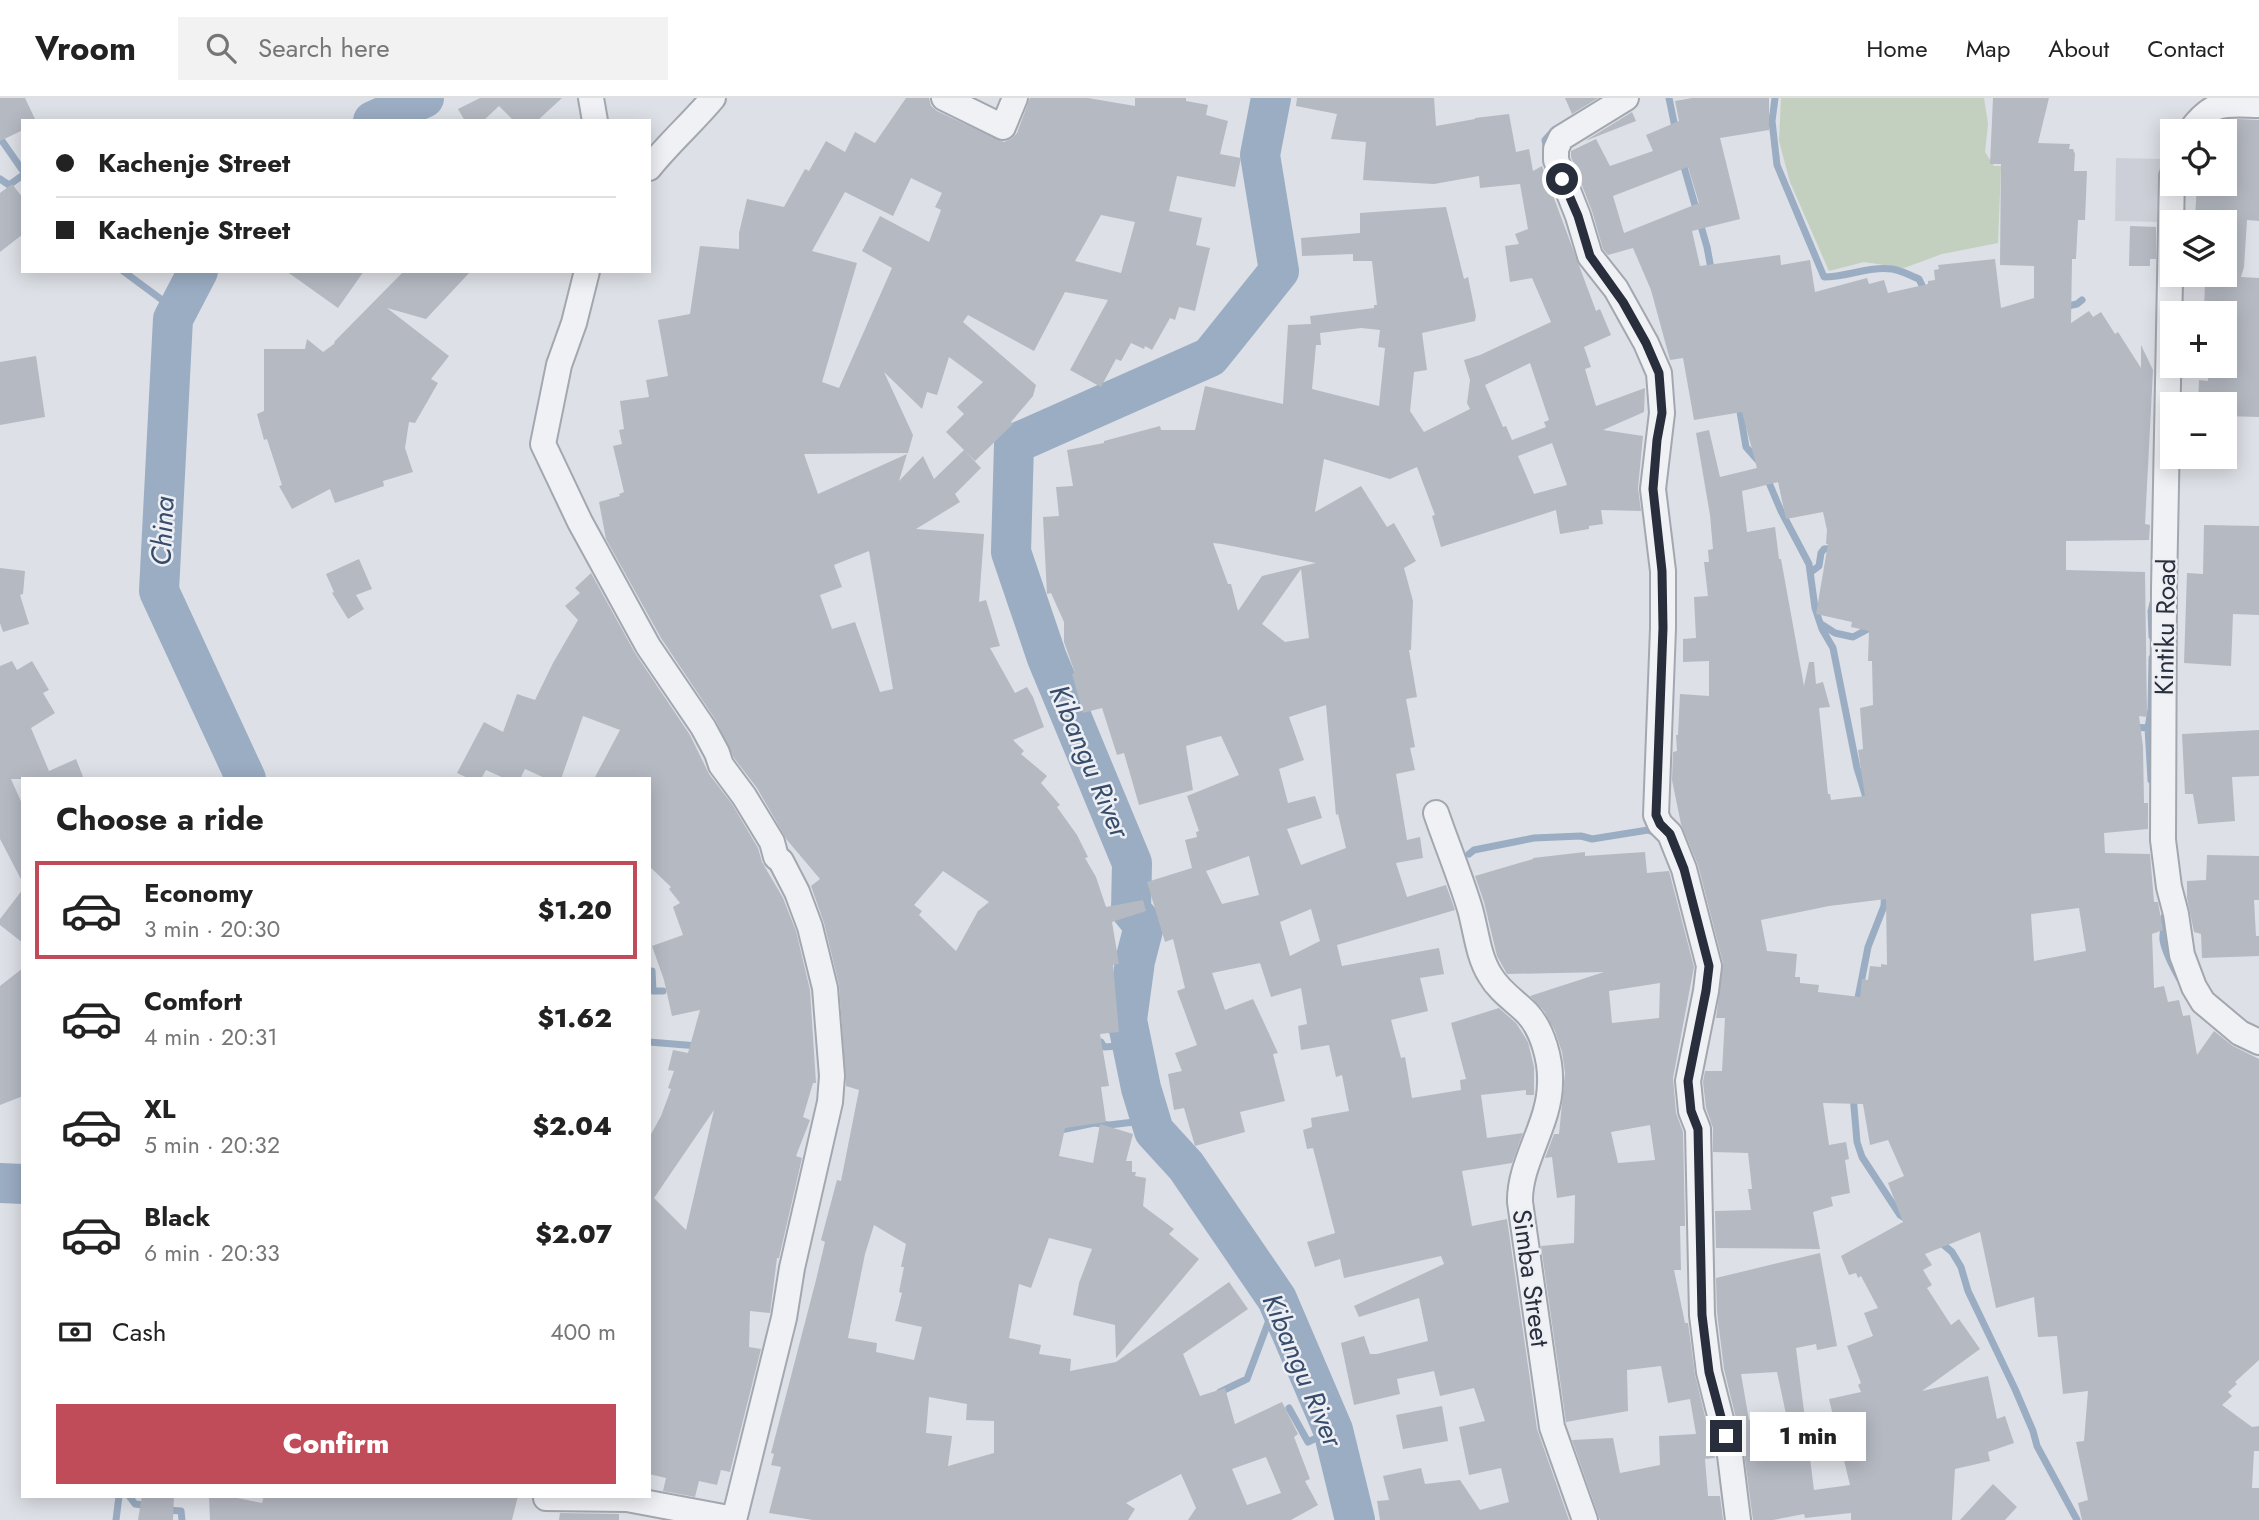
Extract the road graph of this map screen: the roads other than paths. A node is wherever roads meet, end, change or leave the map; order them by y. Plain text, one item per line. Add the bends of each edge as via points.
1 (713, 98) edge
2 (944, 98) edge
3 (1015, 98) edge
4 (1626, 98) edge
5 (2259, 105) edge
6 (2201, 119) edge
7 (651, 166) edge
8 (2172, 196) edge
9 (586, 273) edge
10 (1436, 813) dead end
11 (2259, 1042) edge
12 (618, 1498) edge
13 (734, 1520) edge
14 (1585, 1520) edge
15 (1738, 1520) edge

1 - 7 street
2 - 3 street via 1003,127
4 - 15 street via 1561,138 1556,160 1590,256 1621,298 1659,373 1662,413 1653,489 1663,628 1656,815 1670,834 1684,869 1709,966 1688,1081 1698,1129 1702,1315
5 - 6 street via 2222,104
8 - 11 street, Kintiku Road via 2163,840 2182,955 2194,988 2203,1002 2240,1033
9 - 13 street via 559,365 543,444 648,646 772,842 810,927 825,988 830,1102 785,1318
10 - 14 street, Simba Street via 1482,958 1490,975 1530,1016 1549,1066 1551,1085 1543,1123 1520,1189 1520,1202 1552,1427
12 - 13 street

